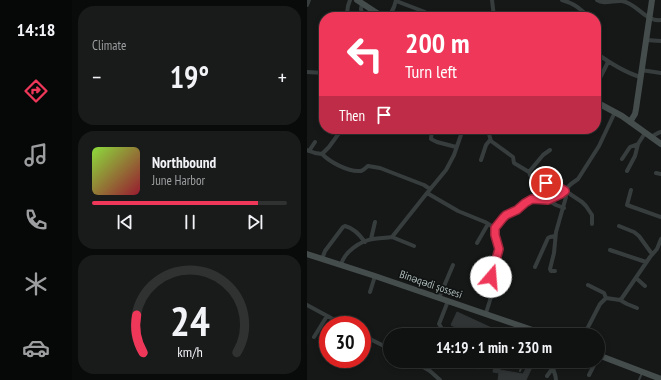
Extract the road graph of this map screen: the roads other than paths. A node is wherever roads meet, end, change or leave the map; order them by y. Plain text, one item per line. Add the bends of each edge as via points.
1 (309, 0) edge
2 (350, 0) edge
3 (492, 0) edge
4 (562, 0) edge
5 (580, 0) edge
6 (597, 0) edge
7 (619, 0) edge
8 (652, 0) edge
9 (396, 1) edge
10 (359, 2) edge
11 (307, 5) edge
12 (575, 5) junction
13 (347, 12) edge
14 (362, 12) edge
15 (375, 12) edge
16 (391, 12) edge
17 (425, 12) edge
18 (493, 12) edge
19 (584, 12) edge
20 (649, 18) junction
21 (661, 20) edge
22 (646, 40) junction
23 (661, 41) edge
24 (601, 57) edge
25 (608, 62) junction
26 (641, 70) junction
27 (307, 72) edge
28 (319, 72) edge
29 (661, 73) edge
30 (601, 76) dead end
31 (640, 78) junction
32 (601, 105) edge
33 (615, 112) junction
34 (630, 122) junction
35 (661, 132) edge
36 (645, 133) junction
37 (338, 134) edge
38 (431, 134) edge
39 (461, 134) edge
40 (489, 134) edge
41 (651, 137) junction
42 (490, 140) junction
43 (315, 142) dead end
44 (638, 144) junction
45 (661, 144) edge
46 (457, 147) junction
47 (308, 150) edge
48 (550, 150) dead end
49 (323, 154) junction
50 (622, 159) dead end
51 (481, 160) dead end
52 (627, 171) dead end
53 (529, 172) junction
54 (656, 173) dead end
55 (661, 174) edge
56 (631, 190) dead end
57 (428, 191) junction
58 (565, 191) junction
59 (548, 200) junction
60 (563, 208) junction
61 (661, 217) edge
62 (375, 222) dead end
63 (488, 224) junction
64 (592, 224) dead end
65 (619, 226) dead end
66 (495, 228) junction
67 (392, 236) junction
68 (555, 236) junction
69 (371, 239) junction
70 (661, 239) edge
71 (365, 242) junction
72 (477, 243) dead end
73 (414, 246) dead end
74 (610, 250) dead end
75 (307, 254) edge
76 (652, 254) junction
77 (322, 258) junction
78 (646, 262) junction
79 (341, 264) junction
80 (453, 265) dead end
81 (535, 267) dead end
82 (555, 271) dead end
83 (375, 276) junction
84 (636, 278) junction
85 (588, 285) dead end
86 (645, 286) dead end
87 (370, 292) dead end
88 (439, 298) junction
89 (606, 298) junction
90 (620, 300) junction
91 (448, 301) junction
92 (307, 305) edge
93 (637, 308) dead end
94 (486, 313) junction
95 (327, 316) edge
96 (441, 327) edge
97 (524, 328) edge
98 (587, 328) edge
99 (319, 329) edge
100 (314, 337) dead end
101 (371, 339) edge
102 (383, 345) edge
103 (605, 359) edge
104 (425, 368) edge
105 (521, 368) edge
106 (592, 368) edge
107 (552, 369) joint
108 (520, 371) dead end
109 (642, 372) junction
110 (589, 375) dead end
111 (547, 376) dead end
112 (661, 379) edge
113 (440, 380) edge
114 (556, 380) edge
115 (639, 380) edge

1 - 11 street
2 - 13 street
3 - 18 street
4 - 12 street
5 - 12 street
6 - 7 street via 602,3
7 - 20 street via 629,3
8 - 20 main road
9 - 16 street
9 - 17 street
10 - 14 street
10 - 15 main road
12 - 19 street
20 - 21 street
20 - 22 main road
22 - 23 street
22 - 26 main road
24 - 25 street
25 - 30 street
25 - 31 street
26 - 29 street
26 - 31 main road
27 - 28 street
31 - 34 main road via 635,114
32 - 33 main road
33 - 34 main road
33 - 58 street via 599,146 578,179
34 - 36 main road
35 - 41 street
36 - 41 main road
36 - 44 street
37 - 49 street
38 - 46 street via 434,140
39 - 46 street
40 - 42 street
41 - 45 main road
42 - 51 street
42 - 53 street via 513,158 515,164
43 - 47 street
44 - 50 street via 630,147
44 - 52 street
46 - 57 street via 446,170
47 - 49 street
48 - 53 street
49 - 57 street via 343,168 361,171 368,166 380,168 423,185
53 - 58 street via 534,180 554,184
54 - 55 street
56 - 61 street via 627,205
57 - 63 street via 458,211
57 - 67 street
58 - 59 street
58 - 60 street
58 - 64 street via 586,206 592,215
59 - 60 street
59 - 66 street via 528,201 506,215
60 - 68 street
62 - 69 street
63 - 66 street
63 - 72 street
65 - 76 street via 639,236
66 - 94 street via 499,249 489,283 491,297
67 - 69 street
67 - 73 street
68 - 81 street via 548,238
68 - 82 street via 550,269
69 - 71 street
70 - 76 street
71 - 77 street via 345,226
71 - 79 street via 351,249
74 - 78 street
75 - 77 main road, Binəqədi şossesi
76 - 78 street
77 - 79 main road, Binəqədi şossesi
78 - 84 street
79 - 83 main road, Binəqədi şossesi
80 - 88 street
83 - 87 street
83 - 88 main road, Binəqədi şossesi
84 - 86 street
84 - 90 street
85 - 89 street via 604,293
88 - 91 main road, Binəqədi şossesi
89 - 90 street
89 - 98 street
90 - 93 street
91 - 94 main road, Binəqədi şossesi
91 - 96 street via 439,324
92 - 95 street
94 - 97 main road, Binəqədi şossesi
99 - 100 street
101 - 102 street
103 - 109 main road
104 - 113 street
105 - 108 lane
106 - 110 street
107 - 111 street
107 - 114 street
109 - 112 main road
109 - 115 lane

